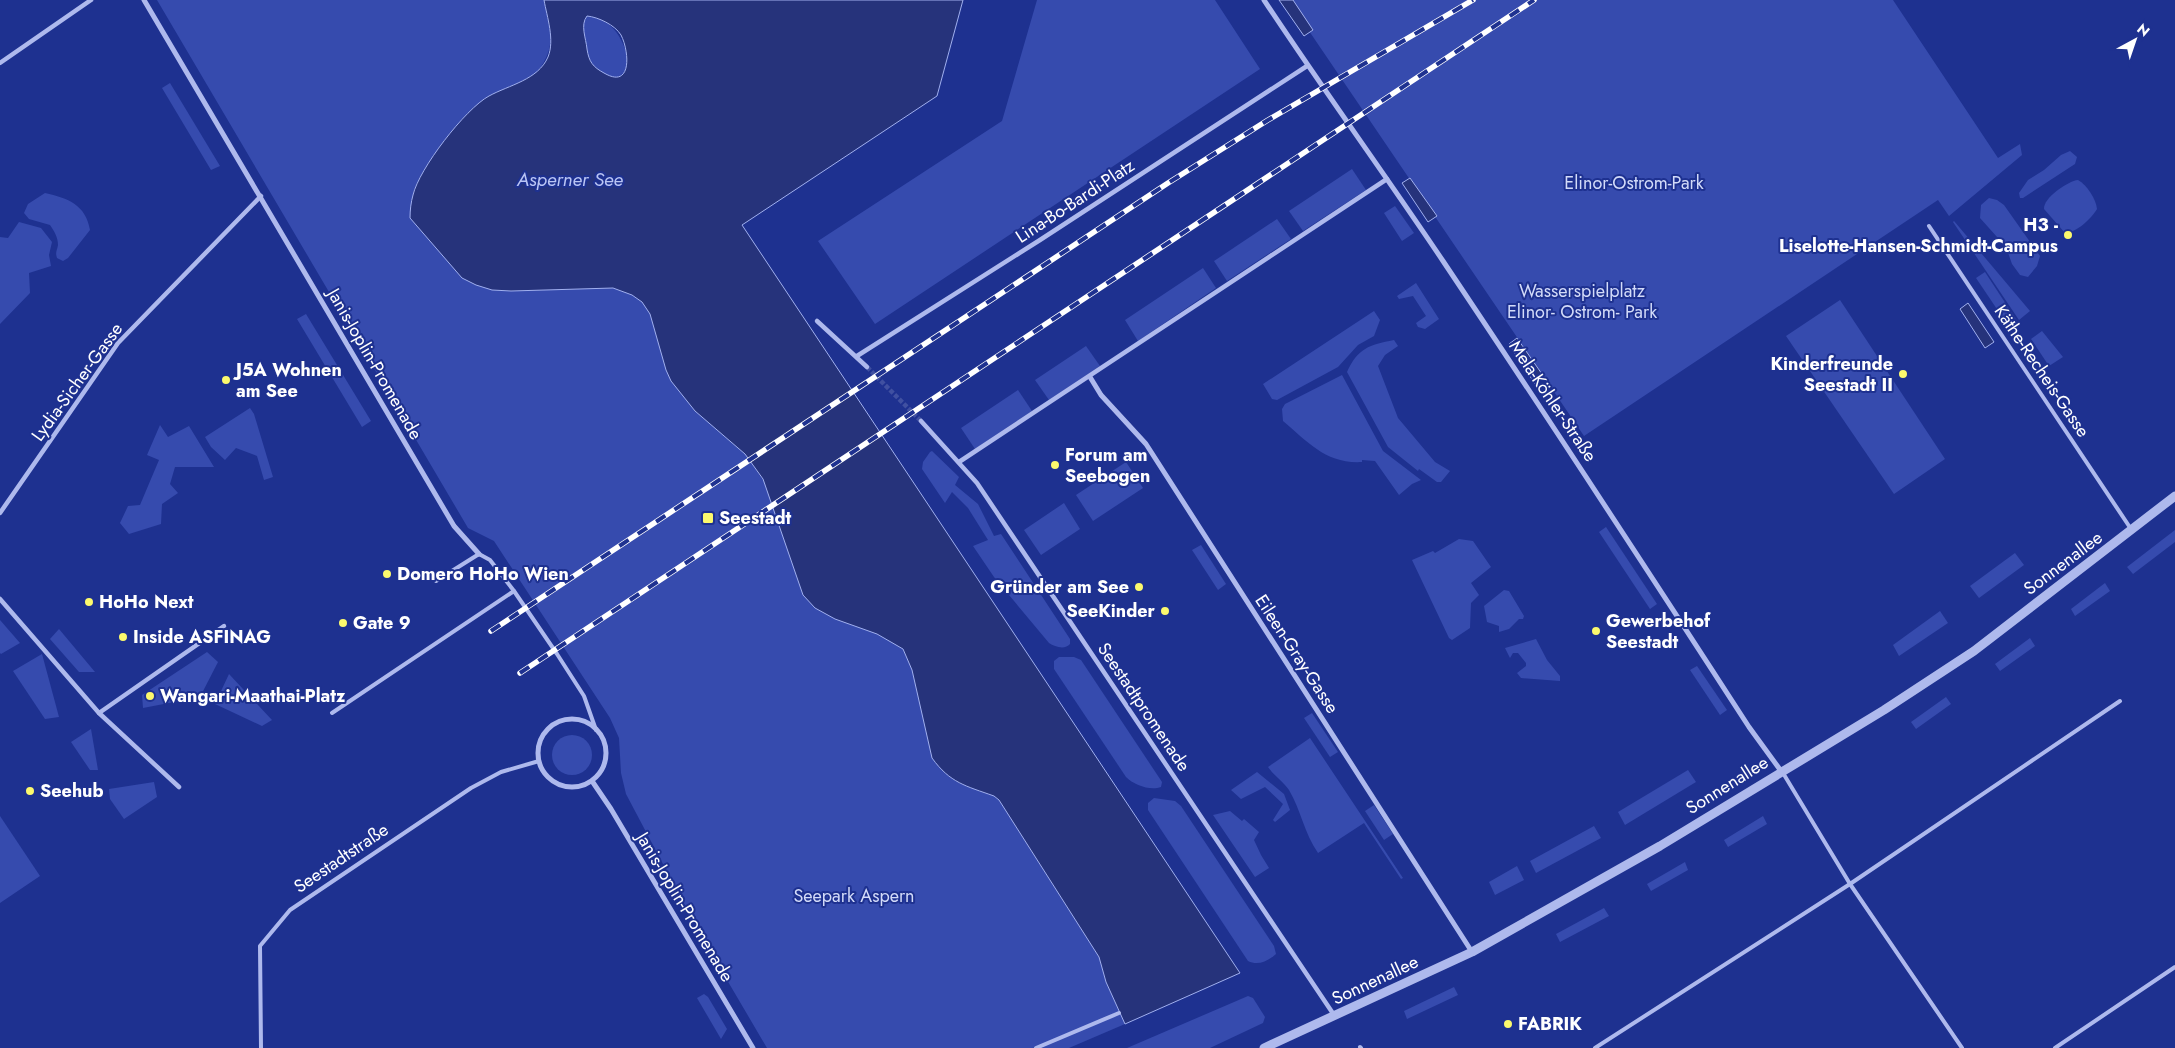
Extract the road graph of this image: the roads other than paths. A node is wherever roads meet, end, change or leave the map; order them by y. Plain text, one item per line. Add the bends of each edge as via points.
1 (91, 0) edge
2 (144, 0) edge
3 (1264, 0) edge
4 (0, 63) edge
5 (1307, 66) junction
6 (1387, 179) junction
7 (261, 196) junction
8 (1929, 226) dead end
9 (817, 320) dead end
10 (857, 356) junction
11 (867, 367) tunnel mouth
12 (1090, 377) junction
13 (921, 421) tunnel mouth
14 (959, 462) junction
15 (2175, 496) edge
16 (0, 513) edge
17 (2132, 531) junction
18 (480, 554) junction
19 (436, 581) dead end
20 (514, 591) junction
21 (0, 599) edge
22 (224, 626) dead end
23 (2120, 701) dead end
24 (99, 713) junction
25 (332, 713) dead end
26 (596, 730) junction
27 (539, 761) junction
28 (1781, 771) junction
29 (592, 781) junction
30 (179, 787) dead end
31 (1850, 884) junction
32 (1472, 952) junction
33 (2175, 967) edge
34 (1119, 1014) dead end
35 (1335, 1016) junction
36 (261, 1048) edge
37 (753, 1048) edge
38 (1036, 1048) edge
39 (1264, 1048) edge
40 (1596, 1048) edge
41 (1962, 1048) edge
42 (2055, 1048) edge

1 - 4 street
2 - 7 street, Janis-Joplin-Promenade
3 - 5 street, Mela-Köhler-Straße
5 - 6 street, Mela-Köhler-Straße
5 - 10 street, Lina-Bo-Bardi-Platz
6 - 12 street
6 - 28 street, Mela-Köhler-Straße
7 - 16 street, Lydia-Sicher-Gasse via 118,343
7 - 18 street, Janis-Joplin-Promenade via 454,526
8 - 17 lane, Käthe-Recheis-Gasse
9 - 10 street
10 - 11 street
12 - 14 street
12 - 32 street, Eileen-Gray-Gasse via 1101,396 1146,444
13 - 14 street, Seestadtpromenade
14 - 35 street, Seestadtpromenade via 1011,532
15 - 17 street, Sonnenallee
17 - 28 street, Sonnenallee via 1974,651 1884,710
18 - 19 lane
18 - 20 lane, Janis-Joplin-Promenade via 490,560
20 - 25 lane
20 - 26 lane, Janis-Joplin-Promenade via 584,696
21 - 24 street
22 - 24 street
23 - 31 lane
24 - 30 street
26 - 27 street via 577,720 556,724 541,739
26 - 29 street via 606,750 603,767
27 - 29 street via 550,780 560,785 582,786
27 - 36 lane, Seestadtstraße via 500,772 471,788 290,910 260,946
28 - 31 lane
28 - 32 street, Sonnenallee via 1660,846
29 - 37 street, Janis-Joplin-Promenade
31 - 40 lane
31 - 41 lane
32 - 35 street, Sonnenallee
33 - 42 lane
34 - 38 lane
35 - 39 street, Sonnenallee

